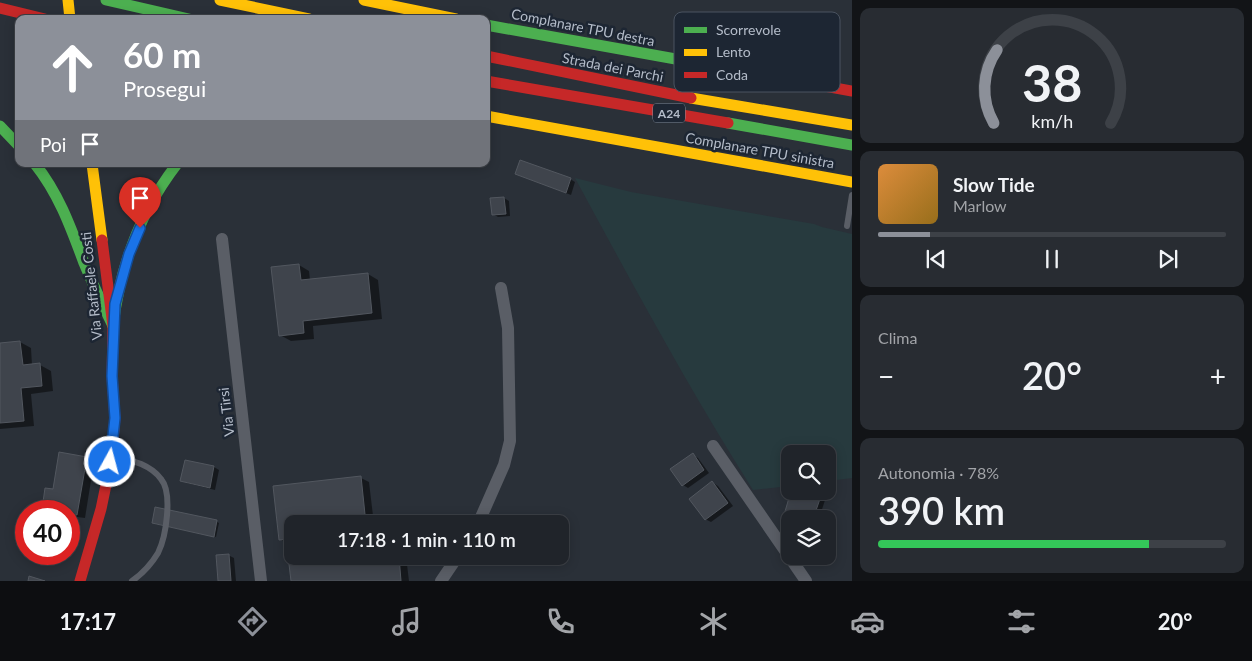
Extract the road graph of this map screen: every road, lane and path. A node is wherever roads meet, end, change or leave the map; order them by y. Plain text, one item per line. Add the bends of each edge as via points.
1 (68, 0) edge
2 (106, 0) edge
3 (220, 0) edge
4 (366, 0) edge
5 (0, 8) edge
6 (29, 15) edge
7 (70, 15) edge
8 (172, 15) edge
9 (290, 15) edge
10 (437, 15) edge
11 (490, 26) edge
12 (490, 57) edge
13 (674, 59) edge
14 (490, 82) edge
15 (490, 117) edge
16 (852, 125) edge
17 (0, 126) edge
18 (15, 142) edge
19 (852, 145) edge
20 (37, 167) edge
21 (92, 167) edge
22 (174, 167) edge
23 (852, 182) edge
24 (852, 199) edge
25 (847, 226) dead end
26 (222, 239) dead end
27 (502, 288) dead end
28 (113, 326) junction
29 (713, 446) dead end
30 (111, 455) junction
31 (482, 515) edge
32 (452, 565) edge
33 (80, 581) edge
34 (132, 581) edge
35 (261, 581) edge
36 (441, 581) edge
37 (806, 581) edge

1 - 7 main road
2 - 8 main road
3 - 9 main road
4 - 10 main road
5 - 6 main road
11 - 13 main road, Complanare TPU destra
12 - 16 main road, Strada dei Parchi / A24 via 636,88
14 - 19 main road, A24
15 - 23 main road, Complanare TPU sinistra
17 - 18 main road
20 - 28 main road via 64,213
21 - 28 main road, Via Raffaele Costi
22 - 28 main road via 150,202 134,240 115,304
24 - 25 lane
26 - 35 street, Via Tirsi
27 - 31 street via 508,328 510,441 504,465
28 - 30 main road, Via Raffaele Costi via 115,418
29 - 37 street
30 - 33 main road, Via Raffaele Costi via 101,509
30 - 34 lane via 154,471 166,488 167,508 158,552
32 - 36 street

